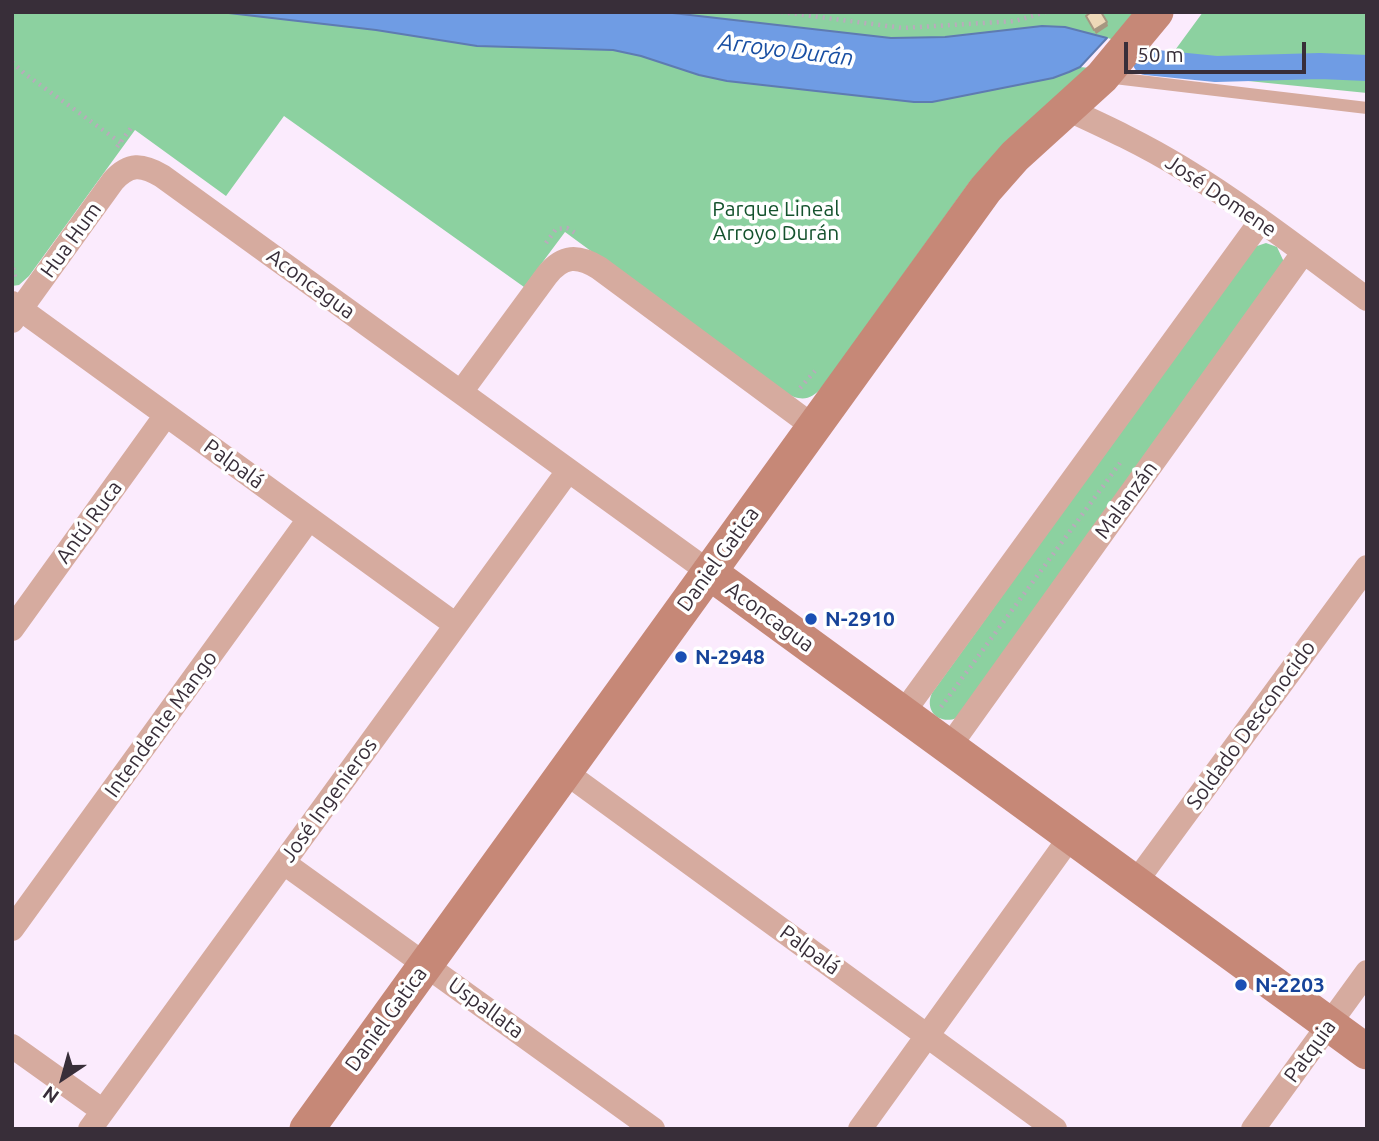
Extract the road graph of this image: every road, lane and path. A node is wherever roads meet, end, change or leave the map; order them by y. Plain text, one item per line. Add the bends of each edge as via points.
1 (781, 12) edge
2 (1046, 12) edge
3 (1156, 12) edge
4 (12, 62) edge
5 (1102, 77) junction
6 (1367, 108) edge
7 (1067, 109) junction
8 (135, 165) junction
9 (1261, 222) junction
10 (575, 247) junction
11 (543, 252) dead end
12 (1303, 253) junction
13 (1367, 299) edge
14 (15, 311) edge
15 (823, 360) dead end
16 (792, 390) dead end
17 (461, 393) junction
18 (166, 415) junction
19 (814, 426) junction
20 (1122, 459) dead end
21 (568, 471) junction
22 (309, 519) junction
23 (1367, 567) edge
24 (709, 572) junction
25 (456, 625) junction
26 (12, 629) edge
27 (929, 725) junction
28 (565, 772) junction
29 (1071, 836) junction
30 (284, 863) junction
31 (1135, 883) junction
32 (12, 929) edge
33 (425, 965) junction
34 (1367, 972) edge
35 (1329, 1024) junction
36 (927, 1036) junction
37 (12, 1046) edge
38 (1367, 1052) edge
39 (97, 1120) edge
40 (307, 1129) edge
41 (653, 1129) edge
42 (860, 1129) edge
43 (1055, 1129) edge
44 (1253, 1129) edge

1 - 2 path via 903,28 1015,21
3 - 5 main road, Daniel Gatica
4 - 8 path via 121,142
5 - 6 lane
5 - 7 main road, Daniel Gatica
7 - 9 street, José Domene via 1156,153
7 - 19 main road, Daniel Gatica via 985,190
8 - 14 street, Hua Hum via 113,181
8 - 17 street, Aconcagua via 162,176
9 - 12 street, José Domene
9 - 27 street
10 - 11 path via 567,228 556,229
10 - 17 street via 547,275
10 - 19 street via 581,259
12 - 13 street, José Domene
12 - 27 street, Malanzán
14 - 18 street, Palpalá
15 - 16 path via 802,387
17 - 21 street, Aconcagua
18 - 22 street, Palpalá
18 - 26 street, Antú Ruca
19 - 24 main road, Daniel Gatica
20 - 27 path
21 - 24 street, Aconcagua
21 - 25 street, José Ingenieros
22 - 25 street, Palpalá
22 - 32 street, Intendente Mango
23 - 31 street, Soldado Desconocido
24 - 27 main road, Aconcagua
24 - 28 main road, Daniel Gatica
25 - 30 street, José Ingenieros
27 - 29 main road, Aconcagua
28 - 33 main road, Daniel Gatica
28 - 36 street, Palpalá
29 - 31 main road, Aconcagua
29 - 36 street
30 - 33 street, Uspallata
30 - 39 street, José Ingenieros
31 - 35 main road, Aconcagua
33 - 40 main road, Daniel Gatica
33 - 41 street, Uspallata
34 - 35 street, Patquia
35 - 38 main road, Aconcagua
35 - 44 street, Patquia
36 - 42 street
36 - 43 street, Palpalá
37 - 39 street

